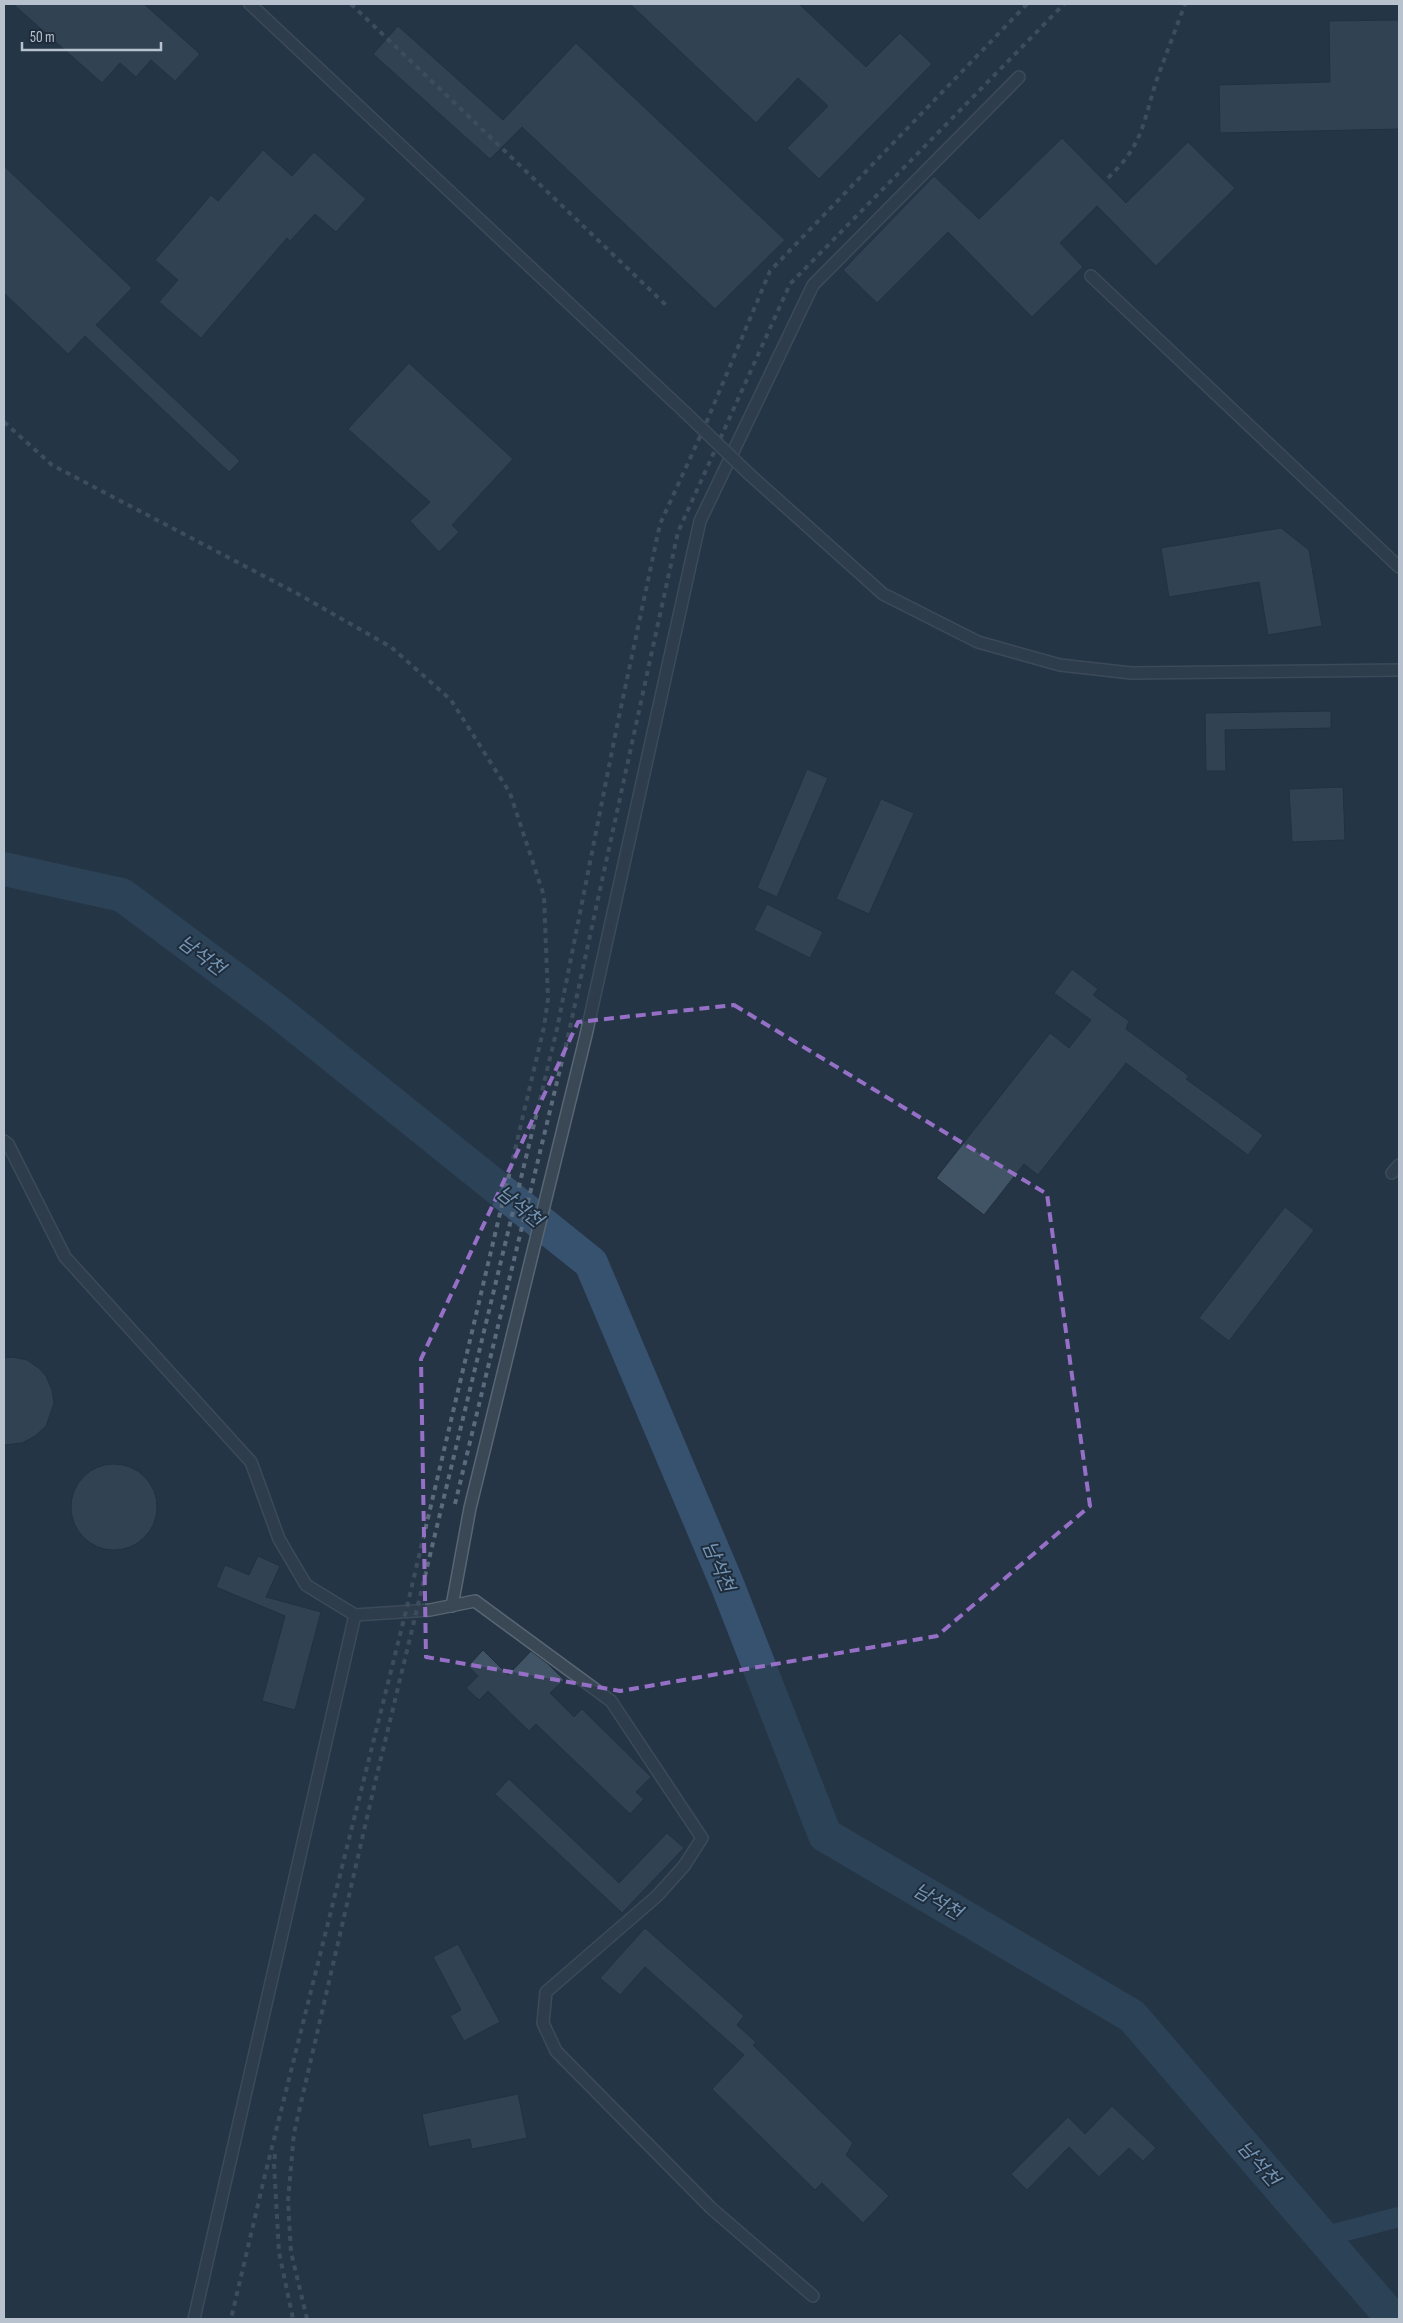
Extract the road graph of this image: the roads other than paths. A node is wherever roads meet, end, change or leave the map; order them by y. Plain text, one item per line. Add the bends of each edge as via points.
1 (250, 4) edge
2 (1019, 77) dead end
3 (1091, 276) dead end
4 (1399, 568) edge
5 (1399, 670) edge
6 (4, 1141) edge
7 (452, 1606) junction
8 (356, 1615) junction
9 (813, 2296) dead end
10 (194, 2319) edge

1 - 5 lane, bridge via 748,473 883,594 978,642 1060,665 1131,673
2 - 7 lane via 813,285 700,521 586,1035 470,1508
3 - 4 lane
6 - 8 lane via 65,1257 251,1462 279,1538 306,1585
7 - 8 lane
7 - 9 lane via 476,1601 610,1701 702,1838 684,1866 657,1896 546,1992 543,2023 556,2051 711,2208
8 - 10 lane

